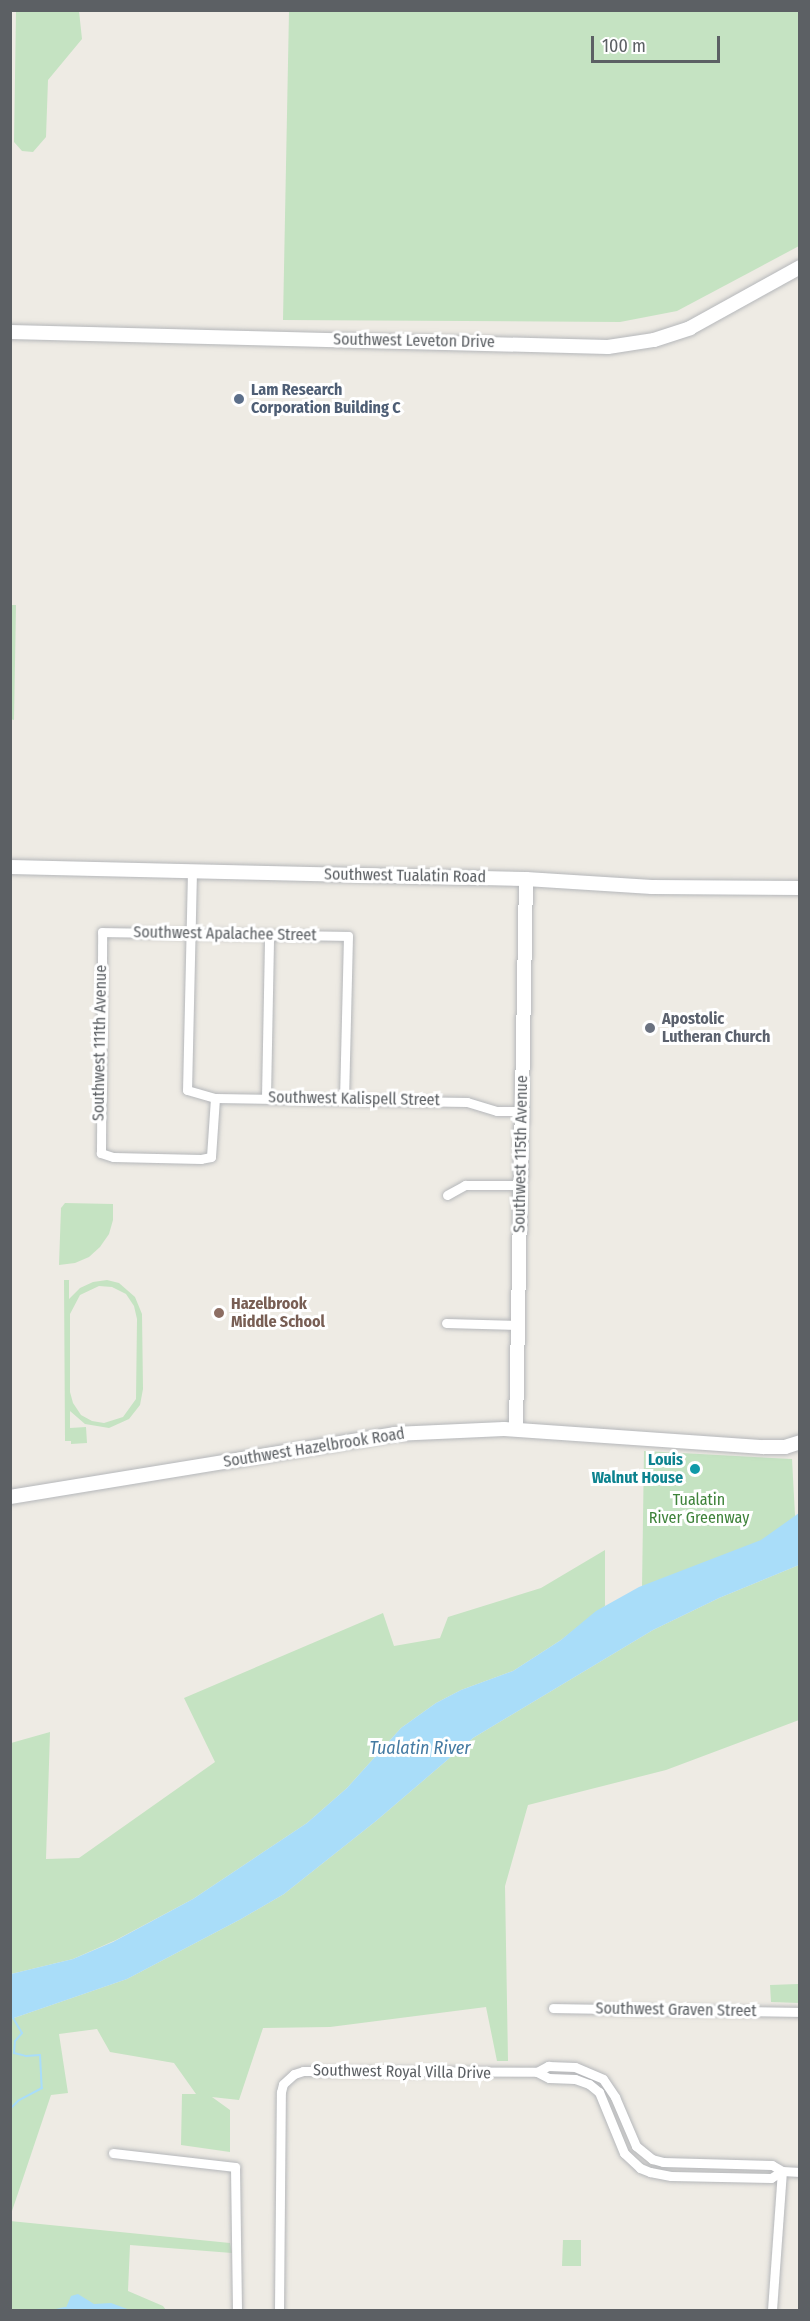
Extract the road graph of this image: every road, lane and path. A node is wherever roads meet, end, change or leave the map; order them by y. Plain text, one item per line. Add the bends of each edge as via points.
1 (800, 267) edge
2 (10, 332) edge
3 (10, 867) edge
4 (192, 871) junction
5 (526, 879) junction
6 (800, 888) edge
7 (102, 932) joint
8 (190, 933) junction
9 (268, 935) junction
10 (266, 1097) junction
11 (215, 1098) junction
12 (344, 1099) junction
13 (521, 1111) junction
14 (520, 1185) junction
15 (447, 1195) dead end
16 (446, 1323) dead end
17 (518, 1325) junction
18 (516, 1429) junction
19 (800, 1442) edge
20 (10, 1497) edge
21 (554, 2008) dead end
22 (800, 2012) edge
23 (537, 2072) junction
24 (113, 2153) dead end
25 (782, 2171) junction
26 (800, 2172) edge
27 (237, 2310) edge
28 (279, 2310) edge
29 (772, 2310) edge

1 - 2 street, Southwest Leveton Drive via 690,328 654,340 614,346
3 - 4 street, Southwest Tualatin Road
4 - 5 street, Southwest Tualatin Road
4 - 8 street
5 - 6 street, Southwest Tualatin Road via 652,887
5 - 13 street, Southwest 115th Avenue
7 - 8 street, Southwest Apalachee Street
7 - 11 street, Southwest 111th Avenue via 101,1153 211,1157
8 - 9 street, Southwest Apalachee Street
8 - 11 street, Southwest Kalispell Street via 187,1090
9 - 10 street
9 - 12 street, Southwest Apalachee Street via 348,936
10 - 11 street, Southwest Kalispell Street
10 - 12 street, Southwest Kalispell Street
12 - 13 street, Southwest Kalispell Street via 467,1102
13 - 14 street, Southwest 115th Avenue
14 - 15 street via 465,1185
14 - 17 street, Southwest 115th Avenue
16 - 17 street
17 - 18 street, Southwest 115th Avenue
18 - 19 street, Southwest Hazelbrook Road via 763,1448
18 - 20 street, Southwest Hazelbrook Road via 374,1436
21 - 22 street, Southwest Graven Street
23 - 25 street, Southwest Royal Villa Drive via 548,2066 575,2067 603,2079 636,2146 652,2159 772,2165
23 - 25 street, Southwest Royal Villa Drive via 549,2078 580,2080 594,2088 605,2103 624,2153 640,2168 671,2176 771,2178
23 - 28 street, Southwest Royal Villa Drive via 303,2071 287,2078 281,2092
24 - 27 street via 235,2167
25 - 26 street, Southwest Royal Villa Drive
25 - 29 street

